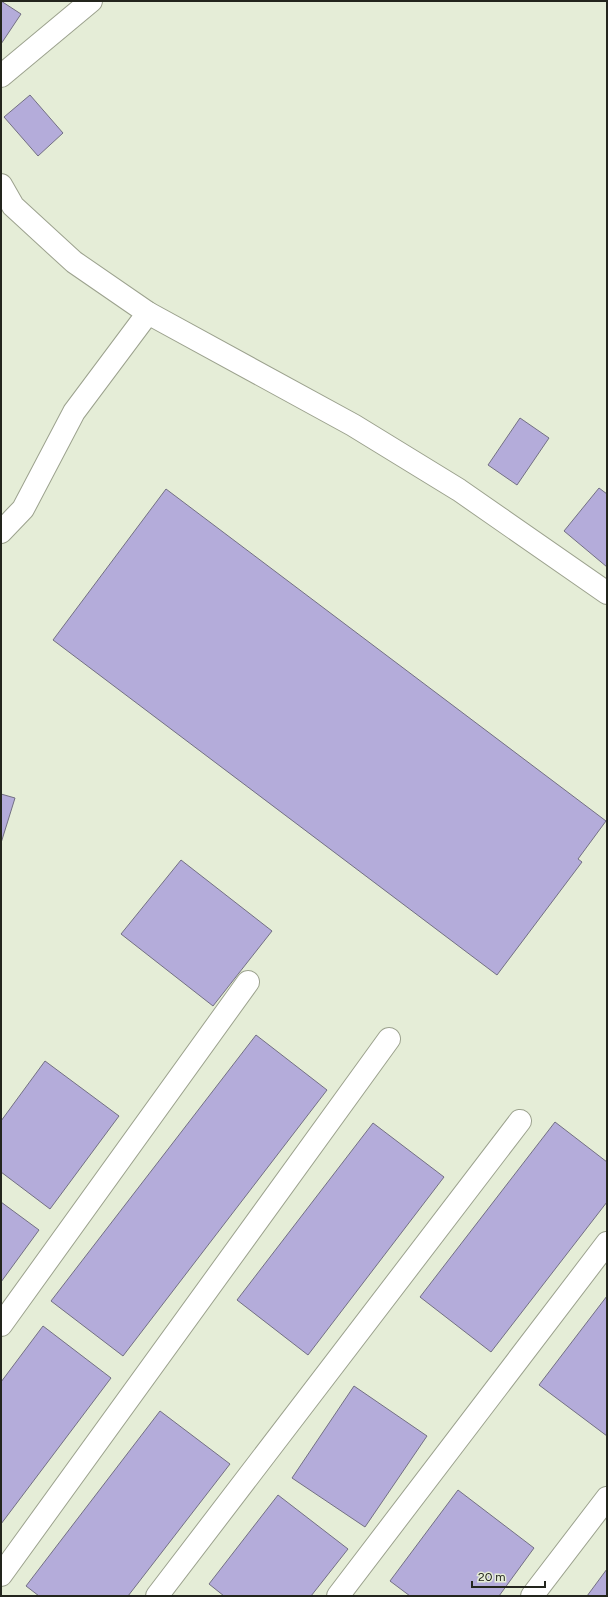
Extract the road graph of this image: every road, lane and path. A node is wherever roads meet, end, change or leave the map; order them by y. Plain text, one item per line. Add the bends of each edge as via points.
1 (91, 1) edge
2 (1, 76) edge
3 (1, 185) edge
4 (148, 313) junction
5 (1, 532) edge
6 (607, 594) edge
7 (248, 982) dead end
8 (388, 1039) dead end
9 (520, 1121) dead end
10 (607, 1243) edge
11 (1, 1325) edge
12 (607, 1498) edge
13 (1, 1575) edge
14 (157, 1596) edge
15 (338, 1596) edge
16 (532, 1596) edge

1 - 2 street
3 - 4 street via 13,206 74,262
4 - 5 street via 74,412 23,509
4 - 6 street via 366,433 459,490
7 - 11 street
8 - 13 street
9 - 14 street
10 - 15 street
12 - 16 street

